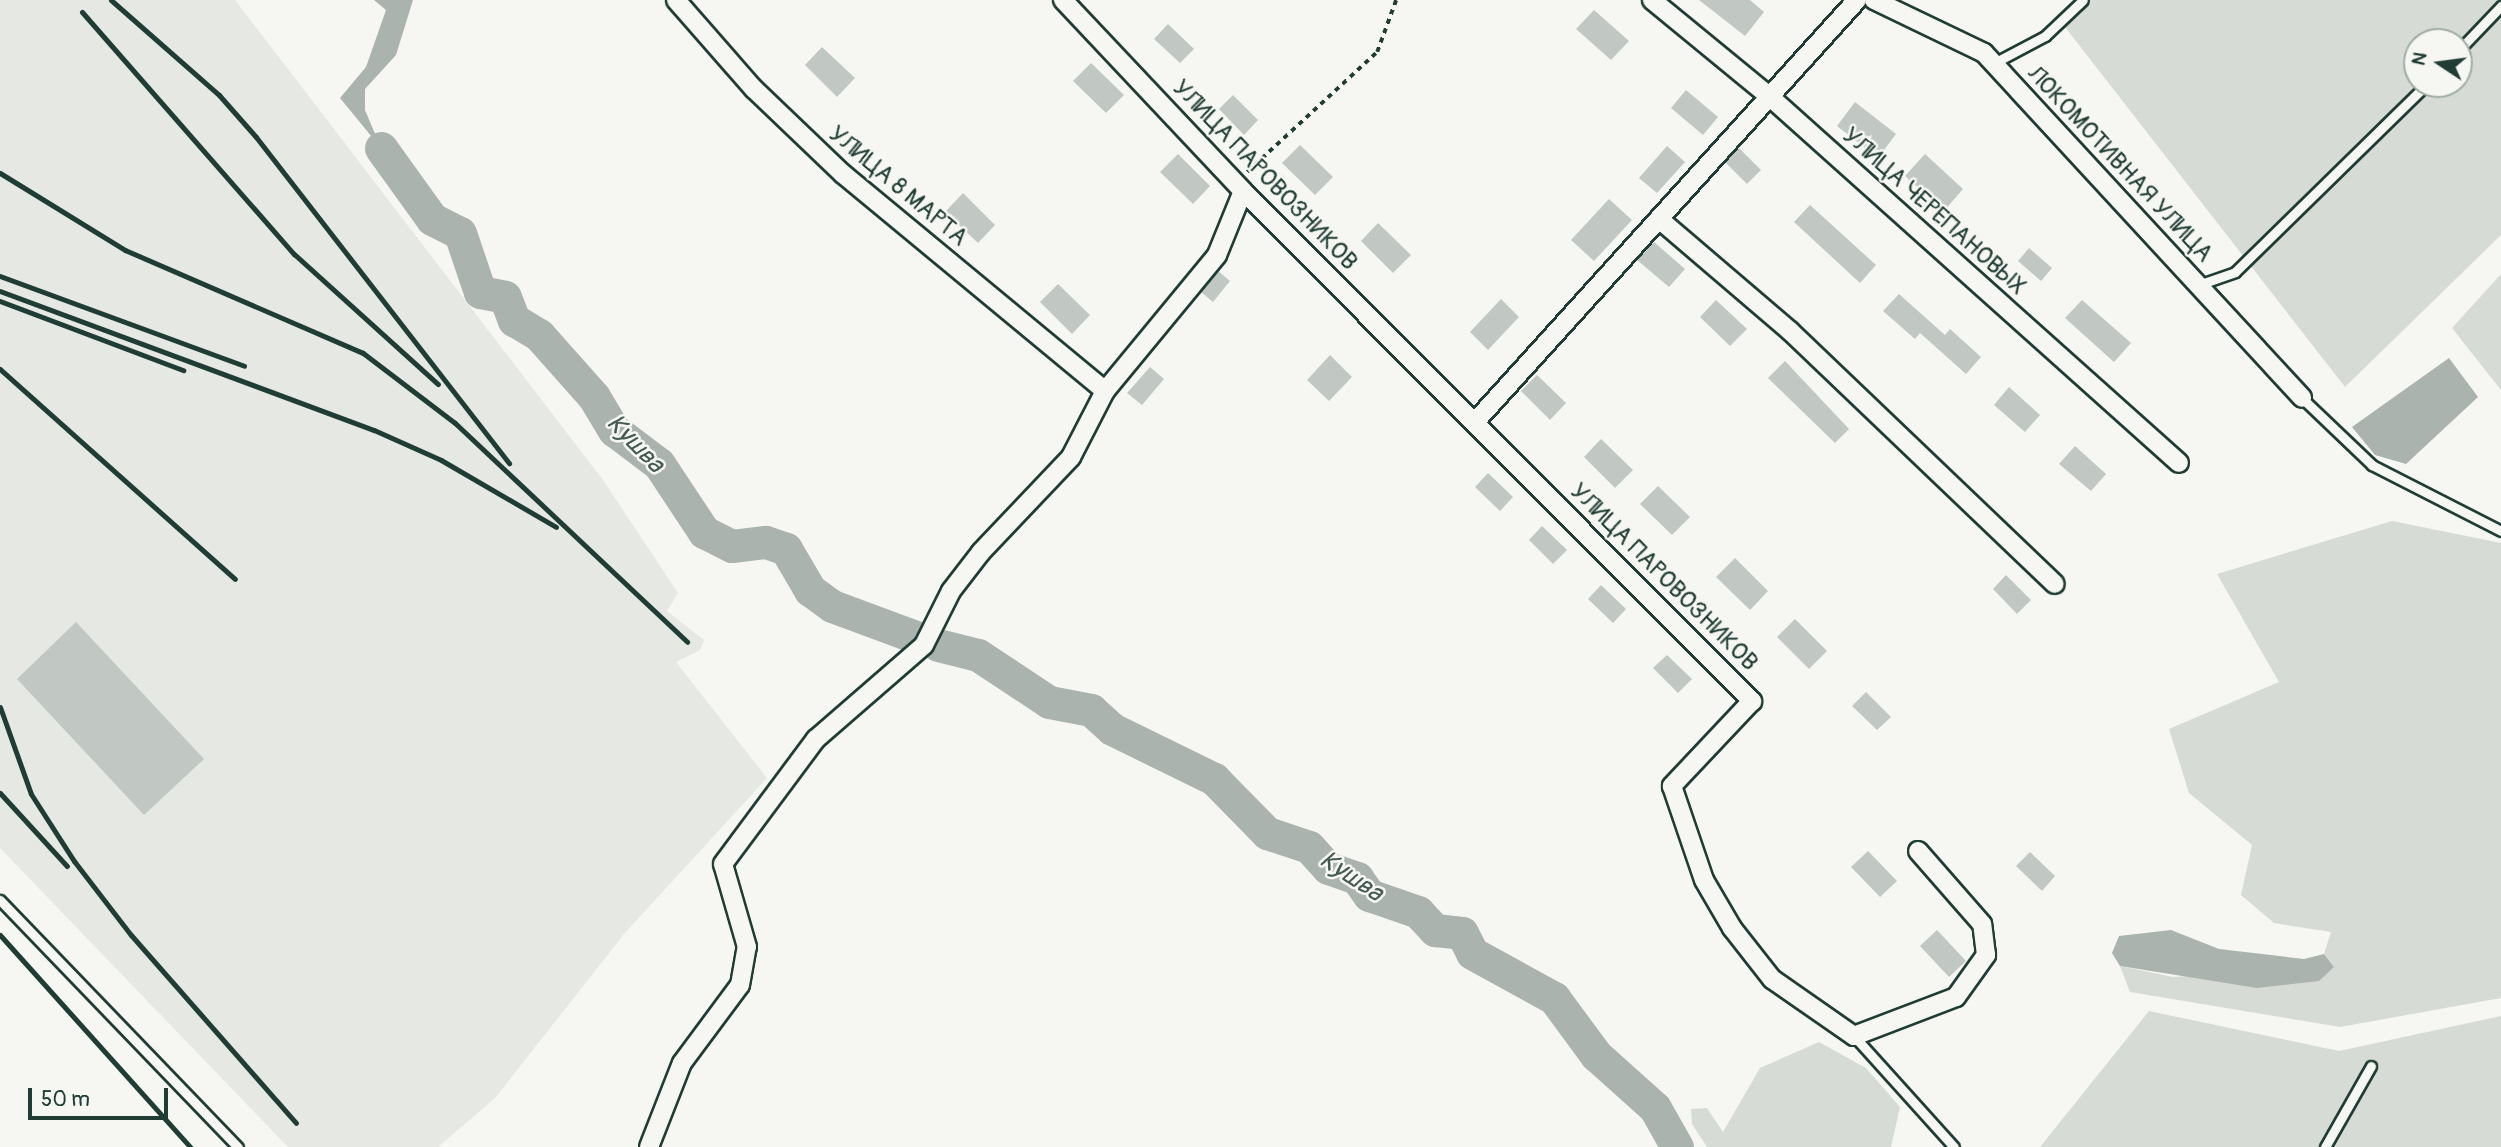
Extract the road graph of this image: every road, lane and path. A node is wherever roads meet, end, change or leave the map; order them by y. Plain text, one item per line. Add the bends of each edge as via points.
1 (676, 0) edge
2 (1063, 0) edge
3 (1396, 0) edge
4 (1652, 0) edge
5 (1857, 0) edge
6 (1874, 0) edge
7 (2083, 0) edge
8 (2501, 6) edge
9 (2473, 35) edge
10 (1994, 63) junction
11 (1769, 96) junction
12 (2413, 98) edge
13 (1239, 186) junction
14 (1659, 219) junction
15 (2198, 285) junction
16 (1105, 391) junction
17 (2302, 398) joint
18 (1475, 422) junction
19 (2179, 463) dead end
20 (2501, 531) edge
21 (2055, 584) dead end
22 (1918, 851) dead end
23 (0, 900) edge
24 (1853, 1036) junction
25 (2371, 1066) dead end
26 (237, 1147) edge
27 (649, 1147) edge
28 (1954, 1147) edge
29 (2325, 1147) edge

1 - 16 street, УЛИЦА 8 МАРТА via 754,89 843,174
2 - 13 street, УЛИЦА ПАРОВОЗНИКОВ
3 - 13 path via 1377,52
4 - 11 street, УЛИЦА ЧЕРЕПАНОВЫХ
5 - 11 street
6 - 10 street, ЛОКОМОТИВНАЯ УЛИЦА via 1984,53
7 - 10 lane via 2045,36
8 - 9 lane
10 - 15 street, ЛОКОМОТИВНАЯ УЛИЦА
11 - 14 street
11 - 19 street, УЛИЦА ЧЕРЕПАНОВЫХ
12 - 15 lane via 2235,272
13 - 16 street via 1217,255
13 - 18 street, УЛИЦА ПАРОВОЗНИКОВ
14 - 18 street
14 - 21 street via 1790,331
15 - 17 street, ЛОКОМОТИВНАЯ УЛИЦА
16 - 27 street via 1071,457 981,552 951,591 924,645 816,739 723,864 747,947 740,985 682,1063
17 - 20 lane via 2372,465
18 - 24 street, УЛИЦА ПАРОВОЗНИКОВ via 1752,701 1672,786 1704,880 1732,928 1772,979
22 - 24 street via 1982,924 1986,955 1956,997
23 - 26 lane
24 - 28 lane
25 - 29 lane

